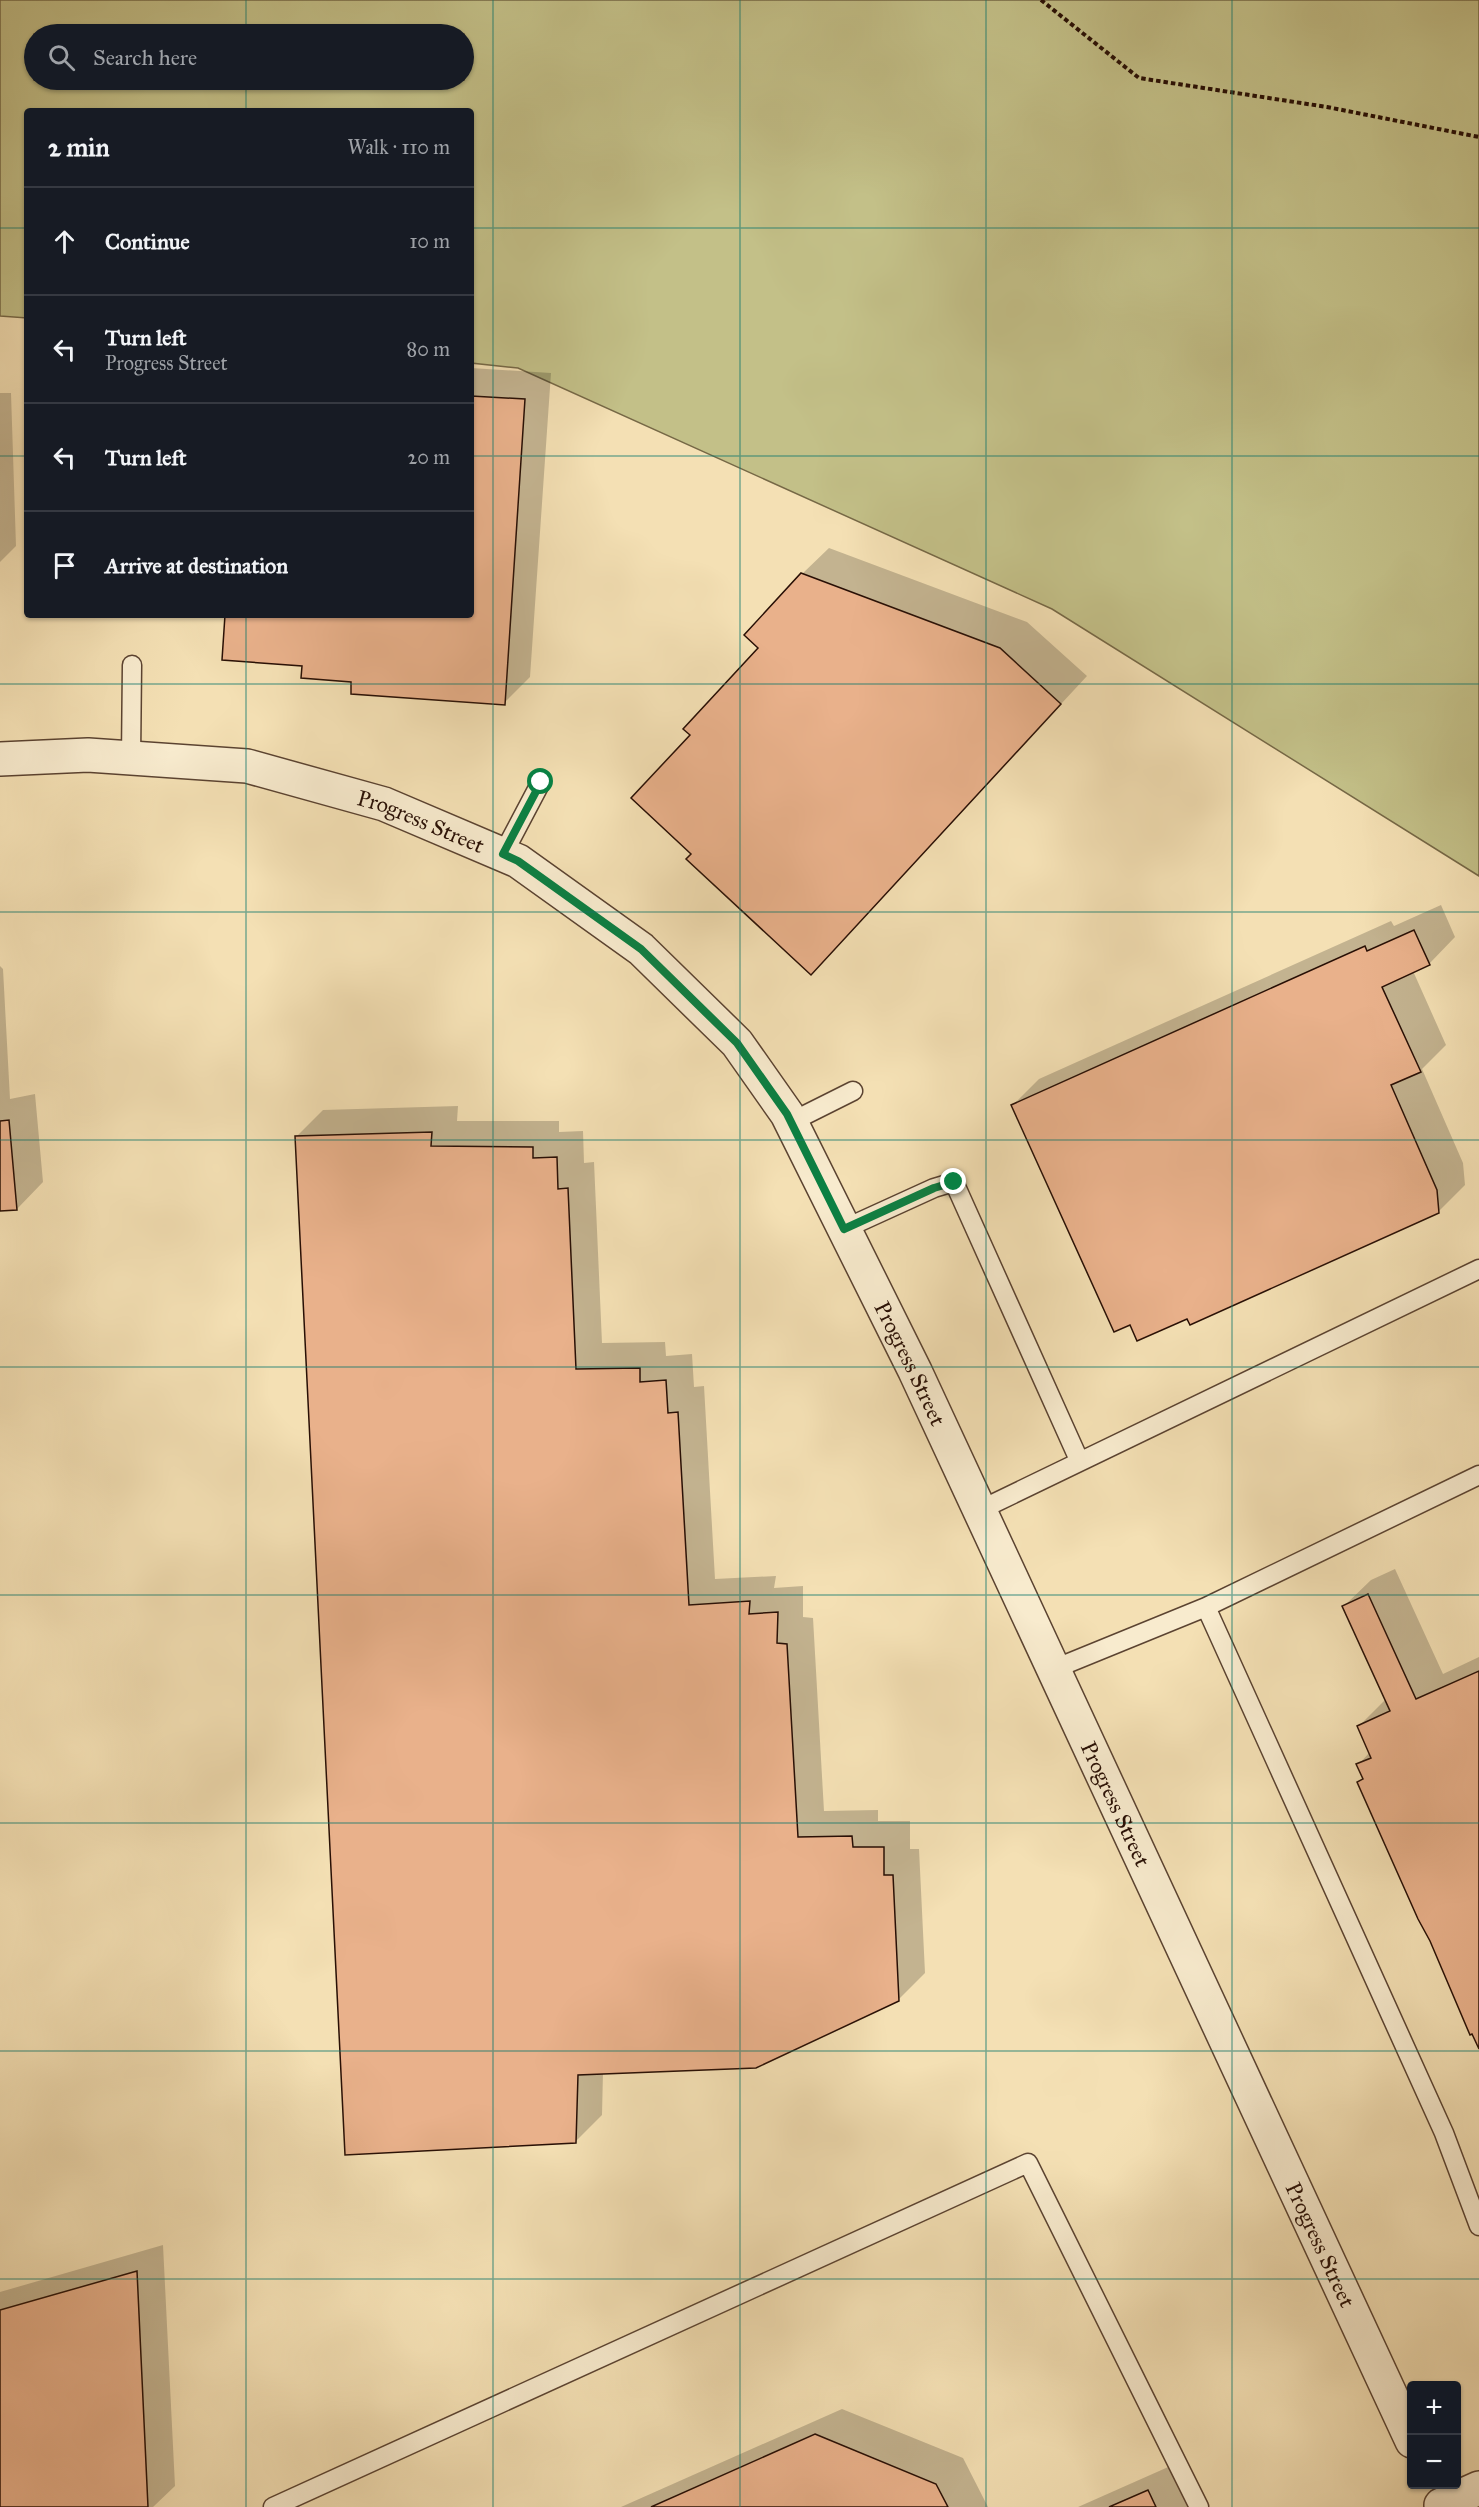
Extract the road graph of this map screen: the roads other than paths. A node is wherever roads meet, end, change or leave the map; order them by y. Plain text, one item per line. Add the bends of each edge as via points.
1 (132, 665) dead end
2 (131, 758) junction
3 (0, 759) edge
4 (541, 782) dead end
5 (503, 854) junction
6 (853, 1091) dead end
7 (791, 1122) junction
8 (844, 1229) junction
9 (1479, 1269) edge
10 (1078, 1460) junction
11 (1479, 1475) edge
12 (980, 1510) junction
13 (1206, 1607) junction
14 (1054, 1669) junction
15 (1479, 2226) edge
16 (1409, 2435) edge
17 (1479, 2488) edge
18 (1439, 2499) edge
19 (273, 2507) edge
20 (1199, 2507) edge

1 - 2 lane
2 - 3 street, Progress Street via 88,755
2 - 5 street, Progress Street via 247,766 384,804
4 - 5 lane
5 - 7 street, Progress Street via 641,949 737,1043
6 - 7 lane
7 - 8 street, Progress Street
8 - 10 lane via 954,1182
8 - 12 street, Progress Street
9 - 10 lane
10 - 12 lane
11 - 13 lane
12 - 14 street, Progress Street
13 - 14 lane
13 - 15 lane via 1444,2133
14 - 16 street, Progress Street
17 - 18 street
19 - 20 lane via 1028,2163

